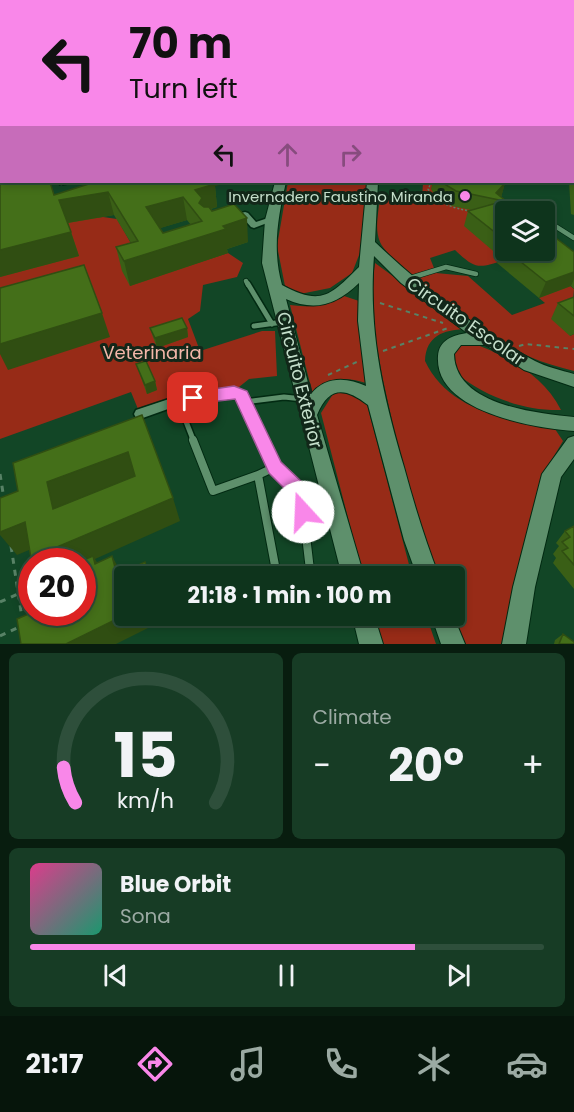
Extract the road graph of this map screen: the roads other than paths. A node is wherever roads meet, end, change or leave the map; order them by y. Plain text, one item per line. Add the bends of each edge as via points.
1 (280, 183) edge
2 (373, 183) edge
3 (272, 219) junction
4 (226, 220) edge
5 (555, 226) edge
6 (574, 238) edge
7 (368, 241) junction
8 (366, 268) junction
9 (476, 274) dead end
10 (408, 279) junction
11 (246, 280) dead end
12 (277, 288) junction
13 (279, 323) junction
14 (254, 326) dead end
15 (503, 347) junction
16 (574, 374) edge
17 (574, 381) edge
18 (178, 401) junction
19 (376, 401) junction
20 (244, 402) junction
21 (306, 407) junction
22 (140, 414) edge
23 (574, 424) edge
24 (574, 444) edge
25 (275, 467) junction
26 (258, 475) junction
27 (275, 566) edge
28 (309, 566) edge
29 (349, 566) edge
30 (424, 566) edge
31 (366, 626) edge
32 (446, 626) edge
33 (371, 644) edge
34 (453, 644) edge
35 (514, 644) edge

1 - 3 street, Circuito Exterior
2 - 7 street
3 - 4 street via 254,225 245,215
3 - 12 street, Circuito Exterior via 269,263
5 - 6 lane
7 - 8 street
7 - 10 street, Circuito Escolar
8 - 12 street via 341,294 328,300 295,300
8 - 19 street via 365,321
9 - 10 lane via 446,267
10 - 15 lane
10 - 15 street, Circuito Escolar via 464,323
11 - 13 lane
12 - 13 street, Circuito Exterior
13 - 14 lane
13 - 21 street, Circuito Exterior
15 - 16 lane via 539,365
15 - 17 street, Circuito Escolar via 530,366
15 - 23 street via 473,338 451,342 445,351 445,362 455,382 470,396 536,419
18 - 20 lane via 234,392
18 - 22 street
18 - 26 lane via 213,491
19 - 21 street via 357,387 332,386
19 - 30 street
20 - 21 lane via 284,398
20 - 25 lane
21 - 29 street, Circuito Exterior
24 - 35 street via 552,474
25 - 26 lane
25 - 28 lane via 300,493
26 - 27 lane
31 - 33 street
32 - 34 street

